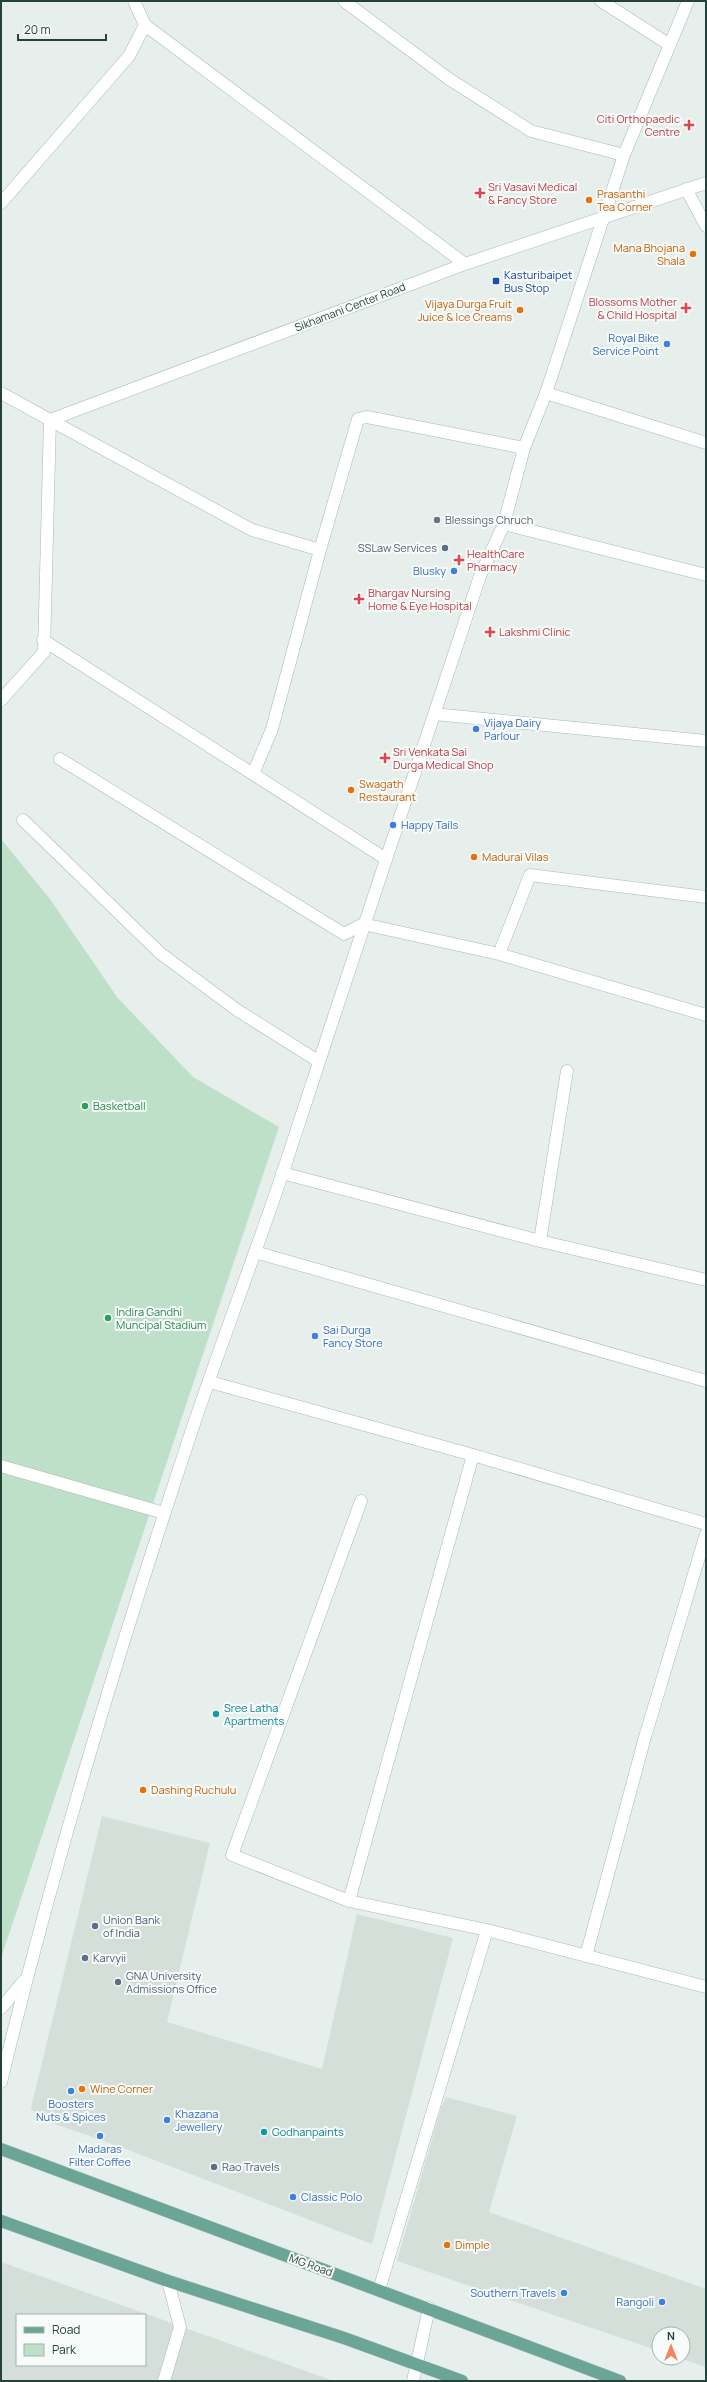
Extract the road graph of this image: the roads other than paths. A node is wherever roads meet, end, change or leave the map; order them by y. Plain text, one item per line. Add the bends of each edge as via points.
1 (134, 1) edge
2 (344, 1) edge
3 (601, 1) edge
4 (688, 1) edge
5 (145, 25) junction
6 (670, 45) junction
7 (624, 155) junction
8 (706, 183) edge
9 (686, 189) junction
10 (1, 203) edge
11 (605, 216) junction
12 (706, 226) edge
13 (465, 264) junction
14 (1, 393) edge
15 (546, 393) junction
16 (50, 420) junction
17 (706, 443) edge
18 (524, 448) junction
19 (504, 524) junction
20 (320, 550) junction
21 (706, 575) edge
22 (44, 640) junction
23 (1, 700) edge
24 (434, 714) junction
25 (706, 741) edge
26 (60, 759) dead end
27 (253, 774) junction
28 (23, 820) dead end
29 (386, 859) junction
30 (706, 897) edge
31 (363, 924) junction
32 (499, 954) junction
33 (706, 1015) edge
34 (318, 1061) junction
35 (567, 1071) dead end
36 (282, 1173) junction
37 (540, 1241) junction
38 (255, 1252) junction
39 (706, 1280) edge
40 (210, 1382) junction
41 (706, 1382) edge
42 (473, 1455) junction
43 (1, 1466) edge
44 (361, 1501) dead end
45 (164, 1513) junction
46 (706, 1524) edge
47 (706, 1534) edge
48 (349, 1902) junction
49 (487, 1930) junction
50 (586, 1956) junction
51 (26, 1979) junction
52 (706, 1987) edge
53 (1, 2008) edge
54 (1, 2082) edge
55 (1, 2148) edge
56 (1, 2221) edge
57 (168, 2281) junction
58 (379, 2290) junction
59 (429, 2308) junction
60 (417, 2365) junction
61 (164, 2381) edge
62 (413, 2381) edge
63 (462, 2381) edge
64 (620, 2381) edge

1 - 5 street
2 - 7 street via 449,78 531,131
3 - 6 street
4 - 6 street
5 - 10 street via 129,56
5 - 13 street
6 - 7 street
7 - 11 street
8 - 9 street, Sikhamani Center Road
9 - 11 street, Sikhamani Center Road
9 - 12 street
11 - 13 street, Sikhamani Center Road
11 - 15 street
13 - 16 street, Sikhamani Center Road
14 - 16 street
15 - 17 street
15 - 18 street
16 - 20 street via 252,530
16 - 22 street
18 - 19 street
18 - 20 street via 367,417 358,419
19 - 21 street
19 - 24 street via 480,576
20 - 27 street via 272,729
22 - 23 street via 44,652
22 - 27 street
24 - 25 street
24 - 29 street
26 - 31 street via 344,934
27 - 29 street
28 - 34 street via 160,953 237,1010
29 - 31 street
30 - 32 street via 530,875
31 - 32 street
31 - 34 street
32 - 33 street
34 - 36 street
35 - 37 street
36 - 37 street
36 - 38 street
37 - 39 street
38 - 40 street
38 - 41 street
40 - 42 street
40 - 45 street
42 - 46 street
42 - 48 street
43 - 45 street
44 - 48 street via 232,1855
45 - 51 street via 127,1630
47 - 50 street via 645,1737
48 - 49 street
49 - 50 street
49 - 58 street
50 - 52 street
51 - 53 street
51 - 54 street
55 - 58 main road, MG Road via 206,2228
56 - 57 main road
57 - 60 main road via 344,2338
57 - 61 street via 180,2327
58 - 59 main road, MG Road
59 - 60 street
59 - 64 main road, MG Road
60 - 62 street
60 - 63 main road

